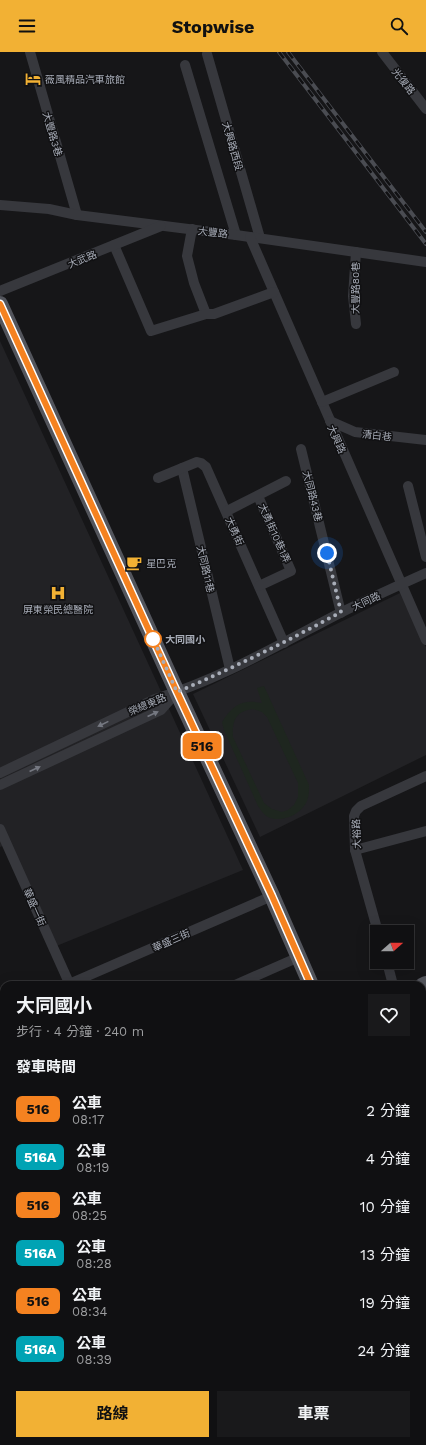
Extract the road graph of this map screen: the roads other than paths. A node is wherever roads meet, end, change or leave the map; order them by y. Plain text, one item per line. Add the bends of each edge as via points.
1 (30, 52) edge
2 (382, 52) edge
3 (207, 54) dead end
4 (185, 65) dead end
5 (426, 109) edge
6 (0, 205) edge
7 (77, 215) junction
8 (163, 226) junction
9 (192, 229) junction
10 (236, 235) junction
11 (255, 238) junction
12 (114, 246) junction
13 (356, 252) junction
14 (426, 262) edge
15 (0, 292) edge
16 (274, 292) junction
17 (0, 304) edge
18 (206, 314) junction
19 (356, 324) dead end
20 (394, 372) dead end
21 (322, 402) junction
22 (330, 421) junction
23 (426, 440) edge
24 (301, 449) dead end
25 (182, 468) junction
26 (158, 478) dead end
27 (286, 481) dead end
28 (408, 486) dead end
29 (258, 496) junction
30 (227, 511) junction
31 (426, 558) edge
32 (426, 574) edge
33 (401, 585) junction
34 (259, 586) junction
35 (341, 612) junction
36 (426, 640) edge
37 (284, 643) junction
38 (230, 669) junction
39 (177, 692) junction
40 (54, 747) junction
41 (60, 757) junction
42 (0, 773) edge
43 (426, 776) edge
44 (0, 785) edge
45 (0, 829) edge
46 (426, 831) edge
47 (355, 850) junction
48 (272, 896) junction
49 (376, 925) edge
50 (299, 957) junction
51 (389, 969) edge
52 (68, 981) edge
53 (79, 981) edge
54 (244, 981) edge
55 (309, 981) edge
56 (393, 981) edge

1 - 7 street, 大豐路3巷
2 - 5 street, 光復路
3 - 11 street, 大興路西段
4 - 10 street
6 - 7 street, 大豐路
7 - 8 street, 大豐路
8 - 9 street, 大豐路
8 - 12 street, 大武路
9 - 10 street, 大豐路
9 - 18 street via 187,256
10 - 11 street, 大豐路
11 - 13 street, 大豐路
11 - 16 street, 大興路
12 - 15 street, 大武路
12 - 18 street via 150,331
13 - 14 street, 大豐路
13 - 19 street, 大豐路80巷 via 353,296
16 - 18 street via 214,314
16 - 21 street, 大興路
17 - 39 main road
20 - 21 street
21 - 22 street, 大興路
22 - 23 street, 清白巷 via 355,432
22 - 33 street, 大興路
24 - 35 street, 大同路43巷
25 - 26 street, 大勇街
25 - 30 street, 大勇街 via 197,462 206,467
25 - 38 street, 大同路11巷
27 - 29 street
28 - 31 street
29 - 30 street
29 - 34 street, 大勇街10巷1弄 via 292,571
30 - 34 street, 大勇街
32 - 33 street, 大同路
33 - 35 street, 大同路
33 - 36 street, 大興路
34 - 37 street, 大勇街
35 - 37 street, 大同路
37 - 38 street, 大同路
38 - 39 street, 大同路
39 -> 40 street, 榮總東路 via 156,698
41 -> 39 street, 榮總東路 via 161,710
39 - 48 main road
40 - 41 street
40 - 42 street, 榮總東路
44 -> 41 street, 榮總東路
43 - 47 street, 大裕路 via 361,806 356,811
45 - 52 street, 華盛一街
46 - 47 street
47 - 49 street, 大裕路
48 - 50 main road
48 - 53 street, 華盛三街
50 - 54 street
50 - 55 main road
51 - 56 street

